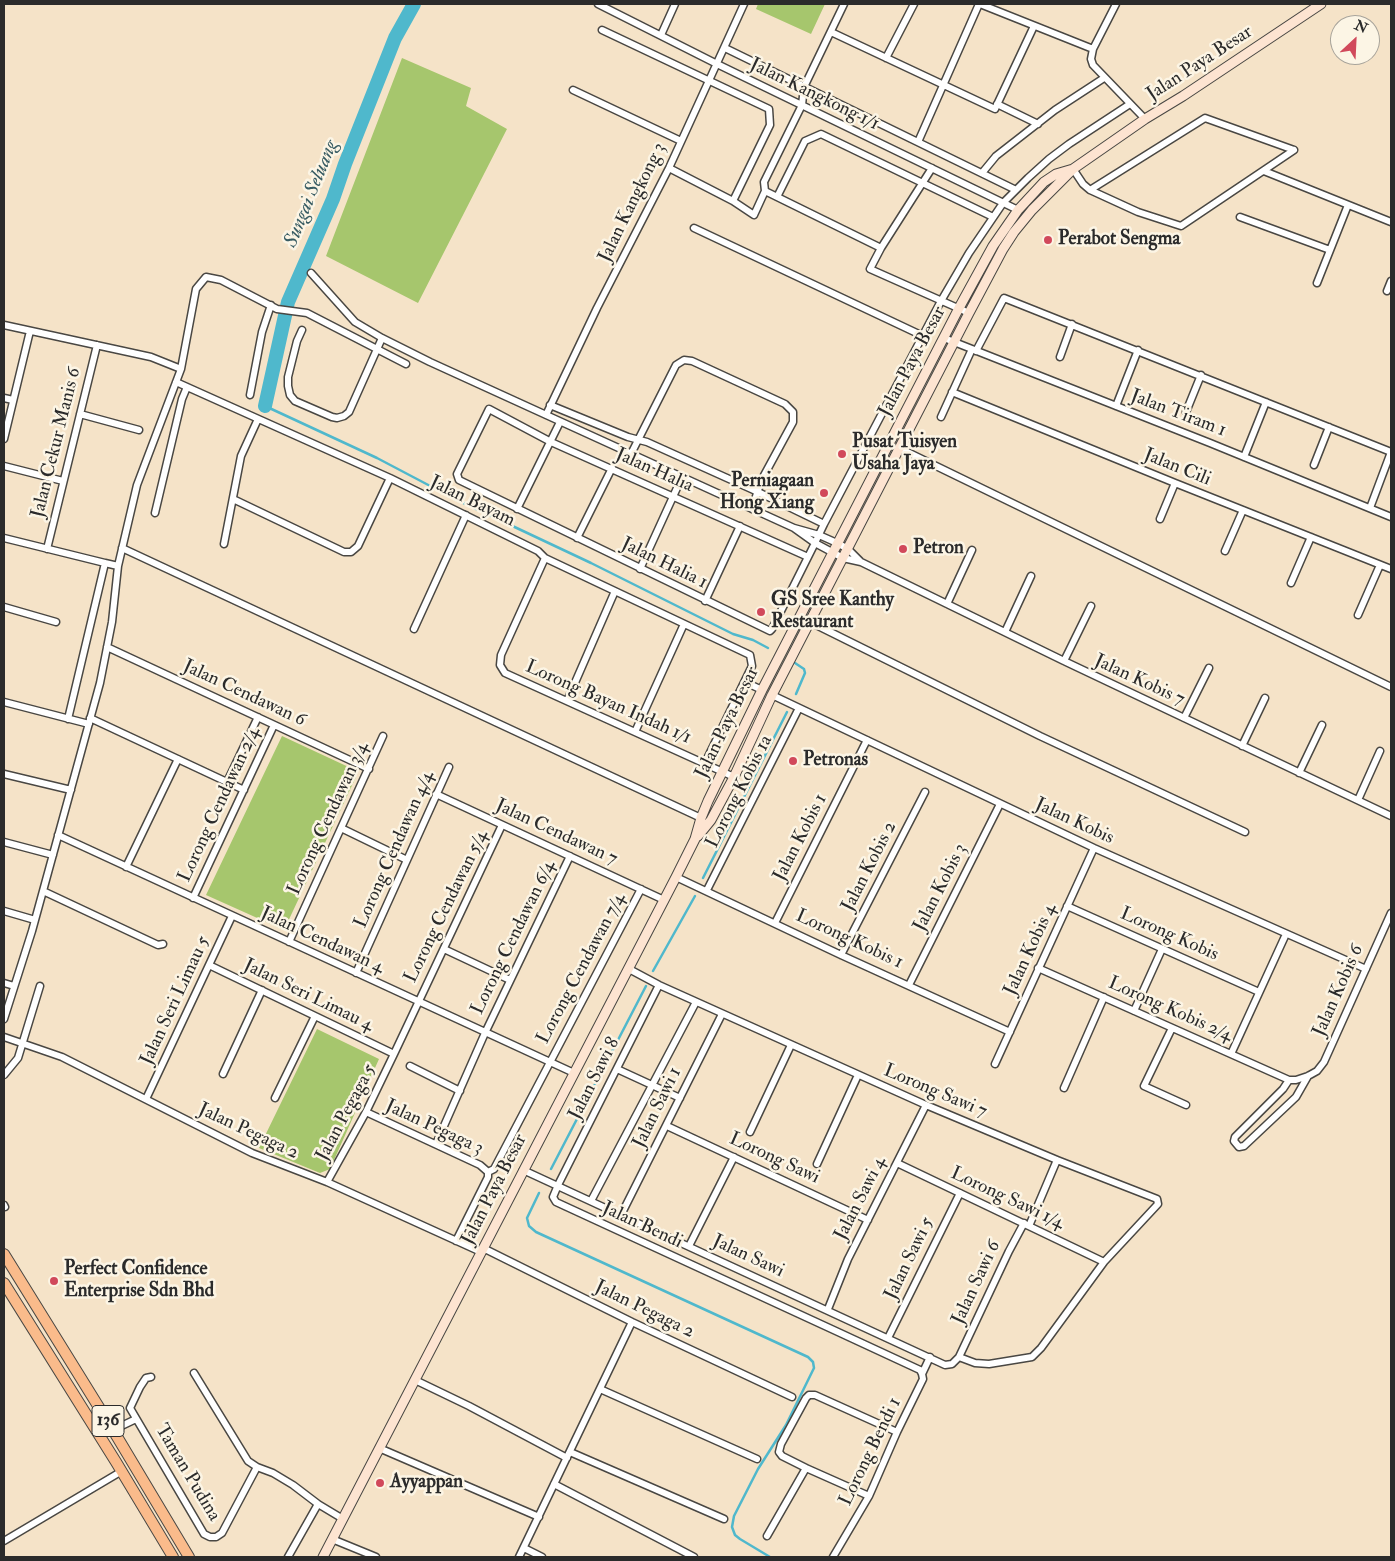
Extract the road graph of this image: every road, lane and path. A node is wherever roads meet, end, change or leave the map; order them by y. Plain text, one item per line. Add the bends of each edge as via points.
1 (598, 4) edge
2 (675, 4) edge
3 (744, 4) edge
4 (844, 4) edge
5 (914, 4) edge
6 (979, 4) edge
7 (1116, 4) edge
8 (1321, 4) edge
9 (610, 6) edge
10 (1034, 26) junction
11 (602, 30) dead end
12 (831, 32) junction
13 (661, 36) junction
14 (725, 48) junction
15 (1093, 49) junction
16 (886, 58) junction
17 (717, 64) junction
18 (1104, 78) junction
19 (708, 79) junction
20 (943, 86) junction
21 (804, 87) junction
22 (573, 90) dead end
23 (1130, 104) junction
24 (802, 105) junction
25 (996, 107) junction
26 (1145, 120) junction
27 (1038, 124) junction
28 (681, 141) junction
29 (918, 142) junction
30 (669, 168) junction
31 (932, 168) junction
32 (1073, 169) junction
33 (1264, 171) junction
34 (982, 173) junction
35 (922, 183) junction
36 (1016, 190) junction
37 (1090, 190) junction
38 (765, 191) junction
39 (777, 197) junction
40 (733, 201) junction
41 (1003, 203) junction
42 (1348, 205) junction
43 (1018, 210) junction
44 (993, 217) junction
45 (1240, 217) dead end
46 (1391, 222) edge
47 (694, 228) dead end
48 (881, 248) junction
49 (1330, 250) junction
50 (311, 273) dead end
51 (1391, 281) edge
52 (1317, 283) dead end
53 (1387, 291) dead end
54 (941, 301) junction
55 (274, 307) junction
56 (959, 308) junction
57 (968, 313) junction
58 (1072, 324) junction
59 (4, 325) edge
60 (302, 330) dead end
61 (30, 331) junction
62 (923, 336) junction
63 (382, 338) junction
64 (944, 338) junction
65 (954, 342) junction
66 (97, 345) junction
67 (377, 349) junction
68 (974, 350) junction
69 (1138, 350) junction
70 (1060, 357) dead end
71 (406, 364) dead end
72 (181, 369) junction
73 (1200, 375) junction
74 (176, 382) junction
75 (187, 387) junction
76 (952, 392) junction
77 (250, 395) dead end
78 (4, 398) edge
79 (13, 400) junction
80 (1266, 402) junction
81 (550, 406) junction
82 (1116, 406) junction
83 (1186, 412) dead end
84 (80, 414) junction
85 (546, 415) junction
86 (941, 417) dead end
87 (258, 419) junction
88 (560, 422) junction
89 (1329, 427) junction
90 (139, 430) dead end
91 (4, 439) edge
92 (638, 439) junction
93 (551, 442) junction
94 (899, 448) junction
95 (1391, 452) edge
96 (631, 454) junction
97 (1244, 457) junction
98 (1314, 465) dead end
99 (4, 466) edge
100 (612, 468) junction
101 (457, 477) joint
102 (682, 477) junction
103 (390, 478) junction
104 (63, 481) junction
105 (1175, 483) junction
106 (758, 492) junction
107 (674, 496) junction
108 (233, 499) junction
109 (1370, 508) junction
110 (517, 509) junction
111 (752, 509) junction
112 (1243, 510) junction
113 (155, 513) dead end
114 (466, 515) junction
115 (1391, 516) edge
116 (1160, 519) dead end
117 (824, 524) junction
118 (740, 526) junction
119 (794, 528) junction
120 (819, 535) junction
121 (1311, 537) junction
122 (4, 538) edge
123 (577, 538) junction
124 (815, 543) junction
125 (837, 543) junction
126 (224, 544) dead end
127 (122, 548) junction
128 (47, 549) junction
129 (848, 549) junction
130 (972, 550) dead end
131 (1225, 551) dead end
132 (833, 552) junction
133 (808, 557) junction
134 (545, 558) junction
135 (843, 558) junction
136 (105, 563) junction
137 (864, 564) junction
138 (1380, 565) junction
139 (118, 566) junction
140 (640, 569) junction
141 (1391, 569) edge
142 (1032, 576) dead end
143 (1291, 583) dead end
144 (615, 590) junction
145 (705, 601) junction
146 (947, 604) junction
147 (1091, 606) dead end
148 (4, 608) edge
149 (1358, 615) dead end
150 (56, 622) dead end
151 (810, 622) junction
152 (684, 624) junction
153 (414, 629) dead end
154 (1005, 632) junction
155 (107, 647) junction
156 (1064, 662) junction
157 (1209, 668) dead end
158 (746, 682) junction
159 (1391, 687) edge
160 (762, 690) junction
161 (772, 695) junction
162 (1265, 698) dead end
163 (566, 701) junction
164 (4, 702) edge
165 (799, 708) junction
166 (258, 717) junction
167 (1184, 718) junction
168 (68, 719) junction
169 (90, 721) junction
170 (274, 725) junction
171 (1322, 725) dead end
172 (635, 732) junction
173 (384, 736) dead end
174 (867, 740) junction
175 (1242, 746) junction
176 (1380, 750) dead end
177 (178, 759) junction
178 (705, 763) junction
179 (449, 766) dead end
180 (369, 769) junction
181 (723, 772) junction
182 (1299, 773) junction
183 (4, 774) edge
184 (734, 777) junction
185 (227, 782) junction
186 (71, 790) junction
187 (244, 790) junction
188 (925, 792) dead end
189 (436, 794) junction
190 (1358, 800) junction
191 (1000, 804) junction
192 (1391, 816) edge
193 (701, 818) junction
194 (502, 825) junction
195 (341, 828) junction
196 (1246, 832) dead end
197 (58, 835) junction
198 (695, 839) junction
199 (4, 842) edge
200 (1094, 848) junction
201 (53, 854) junction
202 (570, 856) junction
203 (407, 860) junction
204 (126, 867) junction
205 (676, 877) junction
206 (641, 889) junction
207 (707, 890) junction
208 (43, 892) junction
209 (193, 898) junction
210 (664, 900) junction
211 (1067, 906) junction
212 (4, 911) edge
213 (1391, 913) edge
214 (232, 916) junction
215 (35, 920) junction
216 (775, 923) junction
217 (1286, 934) junction
218 (288, 942) junction
219 (163, 944) dead end
220 (444, 948) junction
221 (1162, 949) junction
222 (842, 955) junction
223 (209, 964) junction
224 (1038, 968) junction
225 (629, 969) junction
226 (1366, 969) junction
227 (356, 973) junction
228 (510, 980) junction
229 (4, 983) edge
230 (659, 985) junction
231 (909, 985) junction
232 (14, 986) junction
233 (40, 986) dead end
234 (262, 990) junction
235 (1259, 992) junction
236 (1104, 997) junction
237 (418, 1002) junction
238 (696, 1002) junction
239 (1134, 1011) junction
240 (722, 1014) junction
241 (315, 1016) junction
242 (4, 1018) edge
243 (1172, 1028) junction
244 (1010, 1032) junction
245 (485, 1033) junction
246 (4, 1037) edge
247 (23, 1044) junction
248 (791, 1045) junction
249 (394, 1054) junction
250 (1231, 1054) junction
251 (549, 1062) junction
252 (995, 1064) dead end
253 (410, 1066) dead end
254 (616, 1069) junction
255 (574, 1073) junction
256 (223, 1074) dead end
257 (4, 1075) edge
258 (858, 1075) junction
259 (1308, 1076) junction
260 (1289, 1080) junction
261 (652, 1085) junction
262 (1064, 1088) dead end
263 (460, 1091) junction
264 (275, 1098) dead end
265 (680, 1098) junction
266 (146, 1099) junction
267 (926, 1105) junction
268 (1186, 1105) dead end
269 (366, 1112) junction
270 (667, 1126) junction
271 (750, 1132) dead end
272 (436, 1144) junction
273 (734, 1157) junction
274 (1057, 1160) junction
275 (897, 1163) junction
276 (817, 1164) dead end
277 (524, 1170) junction
278 (488, 1172) junction
279 (327, 1182) junction
280 (558, 1185) junction
281 (960, 1193) junction
282 (591, 1201) junction
283 (621, 1215) junction
284 (868, 1220) junction
285 (1026, 1224) junction
286 (456, 1241) junction
287 (689, 1246) junction
288 (482, 1250) junction
289 (4, 1257) edge
290 (1104, 1262) junction
291 (4, 1283) edge
292 (828, 1309) junction
293 (632, 1322) junction
294 (888, 1338) junction
295 (930, 1357) junction
296 (959, 1357) junction
297 (194, 1373) dead end
298 (922, 1374) junction
299 (152, 1377) dead end
300 (415, 1380) junction
301 (600, 1389) junction
302 (792, 1398) dead end
303 (136, 1419) junction
304 (113, 1430) junction
305 (897, 1432) junction
306 (380, 1448) junction
307 (568, 1455) junction
308 (757, 1459) dead end
309 (257, 1467) junction
310 (806, 1468) junction
311 (122, 1471) junction
312 (554, 1484) junction
313 (869, 1496) junction
314 (318, 1504) junction
315 (539, 1518) junction
316 (343, 1519) junction
317 (724, 1519) dead end
318 (768, 1536) dead end
319 (332, 1539) junction
320 (4, 1541) edge
321 (524, 1548) junction
322 (173, 1557) edge
323 (189, 1557) edge
324 (288, 1557) edge
325 (323, 1557) edge
326 (376, 1557) edge
327 (519, 1557) edge
328 (542, 1557) edge
329 (694, 1557) edge
330 (833, 1557) edge

1 - 9 street, Jalan Kangkong 1/1
2 - 13 street
3 - 14 street, Jalan Kangkong 3
4 - 12 street
5 - 16 street
6 - 10 street
6 - 20 street
7 - 15 street
8 - 26 street, Jalan Paya Besar
9 - 13 street, Jalan Kangkong 1/1
10 - 15 street
10 - 25 street
11 - 19 street
12 - 16 street
12 - 21 street
13 - 17 street, Jalan Kangkong 1/1
14 - 17 street, Jalan Kangkong 3
14 - 21 street
15 - 18 street via 1093,65
16 - 20 street
17 - 19 street, Jalan Kangkong 3
17 - 24 street, Jalan Kangkong 1/1
18 - 23 street
18 - 27 street
19 - 28 street, Jalan Kangkong 3
19 - 40 street via 768,109 770,124
20 - 25 street
20 - 29 street
21 - 24 street
21 - 29 street
22 - 28 street
23 - 26 street
23 - 36 street, Jalan Halia 1 via 1048,159
24 - 31 street, Jalan Kangkong 1/1
24 - 38 street via 764,182
25 - 27 street
26 - 32 street, Jalan Paya Besar
27 - 34 street via 996,156
28 - 30 street, Jalan Kangkong 3
29 - 34 street
30 - 40 street
30 - 81 street, Jalan Kangkong 3
31 - 35 street
31 - 41 street, Jalan Kangkong 1/1
32 - 37 street
32 - 43 street, Jalan Paya Besar via 1044,182
32 - 57 street, Jalan Paya Besar via 1014,232
33 - 37 street via 1181,226 1138,212
33 - 37 street via 1294,150 1205,118
33 - 42 street
34 - 36 street
35 - 39 street via 821,134 805,141
35 - 44 street
35 - 48 street
36 - 41 street, Jalan Halia 1
38 - 39 street
38 - 40 street via 754,215
39 - 48 street
41 - 43 street, Jalan Kangkong 1/1
41 - 44 street, Jalan Halia 1
42 - 46 street
42 - 49 street
43 - 56 street, Jalan Paya Besar via 993,246
44 - 54 street, Jalan Halia 1
45 - 49 street
47 - 62 street
48 - 54 street via 870,269
49 - 52 street
50 - 63 street via 355,322
51 - 53 street
54 - 56 street
54 - 62 street, Jalan Halia 1
55 - 67 street via 307,313
55 - 72 street via 221,280 206,277 196,289
55 - 77 street via 262,332
56 - 57 street
56 - 64 street, Jalan Paya Besar
57 - 65 street, Jalan Paya Besar
58 - 68 street via 1004,298
58 - 69 street
58 - 70 street
59 - 61 street
60 - 67 street via 288,377 290,394 295,401 332,417 349,412
61 - 66 street
61 - 79 street
62 - 117 street, Jalan Halia 1
63 - 67 street
63 - 85 street
64 - 65 street, Jalan Tiram 1
64 - 125 street, Jalan Paya Besar
65 - 68 street, Jalan Tiram 1
65 - 94 street, Jalan Paya Besar
66 - 72 street via 151,357
66 - 84 street, Jalan Cekur Manis 6
67 - 71 street
68 - 76 street
68 - 82 street, Jalan Tiram 1
69 - 73 street
69 - 82 street
72 - 74 street
73 - 80 street
73 - 83 street
74 - 75 street, Jalan Bayam
74 - 127 street via 137,485
75 - 87 street, Jalan Bayam
75 - 113 street
76 - 86 street
76 - 105 street, Jalan Cili
78 - 79 street
79 - 91 street
80 - 89 street
80 - 97 street
81 - 85 street, Jalan Kangkong 3
81 - 92 street
82 - 97 street, Jalan Tiram 1
84 - 90 street
84 - 104 street, Jalan Cekur Manis 6
85 - 88 street
87 - 103 street, Jalan Bayam
87 - 108 street via 241,456
88 - 93 street
88 - 96 street
89 - 95 street
89 - 98 street
92 - 96 street
92 - 106 street
92 - 106 street via 676,365 684,360 692,361 784,404 792,412 793,422
93 - 100 street, Jalan Halia
93 - 101 street, Jalan Halia via 489,409
93 - 110 street
94 - 129 street, Jalan Paya Besar
94 - 159 street
95 - 109 street
96 - 102 street
97 - 109 street, Jalan Tiram 1
99 - 104 street
100 - 107 street, Jalan Halia
100 - 123 street
101 - 110 street, Jalan Halia 1
102 - 107 street
102 - 111 street
103 - 108 street via 358,546 351,552 344,552
103 - 114 street, Jalan Bayam
104 - 128 street, Jalan Cekur Manis 6
105 - 112 street, Jalan Cili
105 - 116 street
106 - 111 street
106 - 117 street
107 - 118 street, Jalan Halia
107 - 140 street
108 - 126 street
109 - 115 street, Jalan Tiram 1
110 - 123 street, Jalan Halia 1
111 - 119 street
112 - 121 street, Jalan Cili
112 - 131 street
114 - 134 street, Jalan Bayam
114 - 153 street
117 - 120 street, Jalan Halia 1
118 - 133 street, Jalan Halia
118 - 145 street
119 - 120 street
119 - 124 street
120 - 124 street, Jalan Halia 1
120 - 125 street
121 - 138 street, Jalan Cili
121 - 143 street
122 - 128 street
123 - 140 street, Jalan Halia 1
124 - 132 street
124 - 133 street, Jalan Halia 1
125 - 129 street
125 - 132 street, Jalan Paya Besar
127 - 139 street
127 - 193 street
128 - 136 street
129 - 135 street, Jalan Paya Besar
129 - 137 street
130 - 146 street
132 - 135 street
132 - 160 street, Jalan Paya Besar
133 - 145 street, Jalan Halia 1 via 770,631
134 - 144 street, Jalan Bayam
134 - 163 street, Lorong Bayan Indah 1/1 via 500,664 505,673
135 - 137 street
135 - 151 street, Jalan Paya Besar
136 - 139 street
136 - 168 street
137 - 146 street, Jalan Kobis 7
138 - 141 street, Jalan Cili
138 - 149 street
139 - 155 street
140 - 145 street, Jalan Halia 1
142 - 154 street
144 - 152 street, Jalan Bayam
144 - 163 street
146 - 154 street, Jalan Kobis 7
147 - 156 street
148 - 150 street
151 - 161 street, Jalan Paya Besar
151 - 196 street via 1040,736
152 - 158 street, Jalan Bayam via 750,655 752,666
152 - 172 street
154 - 156 street, Jalan Kobis 7
155 - 166 street, Jalan Cendawan 6
155 - 169 street
156 - 167 street, Jalan Kobis 7
157 - 167 street
158 - 160 street
158 - 178 street
160 - 181 street, Jalan Paya Besar
161 - 165 street, Jalan Kobis
161 - 184 street, Jalan Paya Besar
162 - 175 street
163 - 172 street, Lorong Bayan Indah 1/1
164 - 168 street
165 - 174 street, Jalan Kobis
165 - 207 street, Lorong Kobis 1a
166 - 170 street, Jalan Cendawan 6
166 - 185 street
167 - 175 street, Jalan Kobis 7
168 - 169 street
169 - 177 street
169 - 186 street
170 - 180 street, Jalan Cendawan 6
170 - 187 street, Lorong Cendawan 2/4
171 - 182 street
172 - 178 street, Lorong Bayan Indah 1/1
173 - 180 street, Lorong Cendawan 3/4
174 - 191 street, Jalan Kobis
174 - 216 street, Jalan Kobis 1
175 - 182 street, Jalan Kobis 7
176 - 190 street
177 - 185 street
177 - 204 street
178 - 181 street, Lorong Bayan Indah 1/1
179 - 189 street, Lorong Cendawan 4/4
180 - 195 street, Lorong Cendawan 3/4
181 - 184 street, Lorong Bayan Indah 1/1
181 - 193 street, Jalan Paya Besar
182 - 190 street, Jalan Kobis 7
183 - 186 street
184 - 198 street, Jalan Paya Besar via 712,820
185 - 187 street
186 - 197 street
187 - 209 street, Lorong Cendawan 2/4
188 - 222 street, Jalan Kobis 2
189 - 194 street, Jalan Cendawan 7
189 - 203 street, Lorong Cendawan 4/4
190 - 192 street, Jalan Kobis 7
191 - 200 street, Jalan Kobis
191 - 231 street, Jalan Kobis 3
193 - 198 street, Jalan Paya Besar
194 - 202 street, Jalan Cendawan 7
194 - 220 street, Lorong Cendawan 5/4
195 - 203 street
195 - 218 street, Lorong Cendawan 3/4
197 - 201 street
197 - 204 street, Jalan Cendawan 4
198 - 205 street, Jalan Paya Besar
199 - 201 street
200 - 211 street, Jalan Kobis 4
200 - 217 street, Jalan Kobis
201 - 208 street
202 - 206 street, Jalan Cendawan 7
202 - 228 street, Lorong Cendawan 6/4
203 - 227 street, Lorong Cendawan 4/4
204 - 209 street, Jalan Cendawan 4
205 - 207 street, Lorong Kobis 1
205 - 210 street, Jalan Paya Besar
206 - 210 street, Jalan Cendawan 7
206 - 251 street, Lorong Cendawan 7/4
207 - 216 street, Lorong Kobis 1
208 - 215 street
208 - 219 street via 158,945
209 - 214 street, Jalan Cendawan 4
210 - 225 street, Jalan Paya Besar
211 - 221 street, Lorong Kobis
211 - 224 street, Jalan Kobis 4
212 - 215 street
213 - 226 street, Jalan Kobis 6
214 - 218 street, Jalan Cendawan 4
214 - 223 street, Jalan Seri Limau 5
215 - 232 street
216 - 222 street, Lorong Kobis 1
217 - 226 street, Jalan Kobis
217 - 235 street
218 - 227 street, Jalan Cendawan 4
220 - 228 street
220 - 237 street, Lorong Cendawan 5/4
221 - 235 street, Lorong Kobis
221 - 239 street
222 - 231 street, Lorong Kobis 1
223 - 234 street, Jalan Seri Limau 4
223 - 266 street, Jalan Seri Limau 5
224 - 236 street, Lorong Kobis 2/4
224 - 244 street, Jalan Kobis 4
225 - 230 street, Lorong Sawi 7
225 - 255 street, Jalan Paya Besar
226 - 259 street, Jalan Kobis 6 via 1324,1062
227 - 237 street, Jalan Cendawan 4
228 - 245 street, Lorong Cendawan 6/4
229 - 232 street
230 - 238 street, Lorong Sawi 7
230 - 254 street, Jalan Sawi 8
231 - 244 street, Lorong Kobis 1
232 - 242 street
233 - 247 street
234 - 241 street, Jalan Seri Limau 4
234 - 256 street
235 - 250 street
236 - 239 street, Lorong Kobis 2/4
236 - 262 street
237 - 245 street, Jalan Cendawan 4
237 - 249 street, Jalan Pegaga 5
238 - 240 street, Lorong Sawi 7
238 - 261 street
239 - 243 street, Lorong Kobis 2/4
240 - 248 street, Lorong Sawi 7
240 - 265 street, Jalan Sawi 1
241 - 249 street, Jalan Seri Limau 4
241 - 264 street
243 - 250 street, Lorong Kobis 2/4
243 - 268 street via 1144,1086
244 - 252 street, Jalan Kobis 4
245 - 251 street, Jalan Cendawan 4
245 - 263 street, Lorong Cendawan 6/4
246 - 247 street, Jalan Pegaga 2
247 - 257 street via 18,1058
247 - 266 street, Jalan Pegaga 2 via 62,1057
248 - 258 street, Lorong Sawi 7
248 - 271 street
249 - 269 street, Jalan Pegaga 5
250 - 260 street, Lorong Kobis 2/4
251 - 255 street, Jalan Cendawan 4
251 - 278 street, Lorong Cendawan 7/4 via 494,1169
253 - 263 street
254 - 261 street
254 - 280 street, Jalan Sawi 8
255 - 277 street, Jalan Paya Besar
258 - 267 street, Lorong Sawi 7
258 - 276 street
259 - 260 street
259 - 260 street, Jalan Kobis 6 via 1296,1096 1244,1146 1239,1146 1234,1141 1235,1137
261 - 265 street
261 - 282 street
263 - 272 street, Lorong Cendawan 6/4
265 - 270 street, Jalan Sawi 1
266 - 279 street, Jalan Pegaga 2 via 252,1153
267 - 274 street, Lorong Sawi 7
267 - 275 street, Jalan Sawi 4
269 - 272 street, Jalan Pegaga 3
269 - 279 street, Jalan Pegaga 5
270 - 273 street, Lorong Sawi
270 - 283 street, Jalan Sawi 1
272 - 278 street, Jalan Pegaga 3
273 - 284 street, Lorong Sawi
273 - 287 street
274 - 285 street, Jalan Sawi 6
274 - 290 street, Lorong Sawi 7 via 1158,1199 1158,1204
275 - 281 street, Lorong Sawi 1/4
275 - 284 street, Jalan Sawi 4
277 - 280 street, Jalan Sawi
277 - 288 street, Jalan Paya Besar
278 - 286 street, Lorong Cendawan 7/4
279 - 286 street, Jalan Pegaga 2
280 - 282 street, Jalan Sawi
280 - 298 street, Jalan Bendi via 553,1197 556,1202 920,1370
281 - 285 street, Lorong Sawi 1/4
281 - 294 street, Jalan Sawi 5
282 - 283 street, Jalan Sawi
283 - 287 street, Jalan Sawi
284 - 292 street, Jalan Sawi 4
285 - 290 street, Lorong Sawi 1/4
285 - 296 street, Jalan Sawi 6 via 1008,1251
286 - 288 street, Jalan Pegaga 2
287 - 292 street, Jalan Sawi
288 - 293 street, Jalan Pegaga 2
288 - 300 street, Jalan Paya Besar
289 - 304 main road, 136
290 - 296 street via 1032,1357 989,1364
291 - 311 main road, 136
292 - 294 street, Jalan Sawi
293 - 301 street
293 - 302 street, Jalan Pegaga 2
294 - 295 street, Jalan Sawi
295 - 296 street, Jalan Sawi via 945,1365 952,1364
295 - 298 street, Lorong Bendi 1
297 - 309 street via 248,1462
298 - 305 street, Lorong Bendi 1 via 923,1379
299 - 303 street, Taman Pudina via 146,1378 130,1408
300 - 306 street, Jalan Paya Besar
300 - 307 street
301 - 307 street
301 - 308 street
303 - 304 street
303 - 309 street, Taman Pudina via 204,1534 210,1537 222,1534
304 - 323 main road, 136
305 - 310 street via 809,1394 779,1452
305 - 313 street, Lorong Bendi 1
306 - 315 street
306 - 316 street, Jalan Paya Besar
307 - 312 street
307 - 317 street
309 - 314 street via 274,1473
310 - 313 street
310 - 318 street
311 - 320 street
311 - 322 main road, 136
312 - 315 street
312 - 329 street
313 - 330 street, Lorong Bendi 1
314 - 316 street
314 - 324 street
315 - 321 street
316 - 319 street, Jalan Paya Besar
319 - 325 street, Jalan Paya Besar
319 - 326 street
321 - 327 street
321 - 328 street

